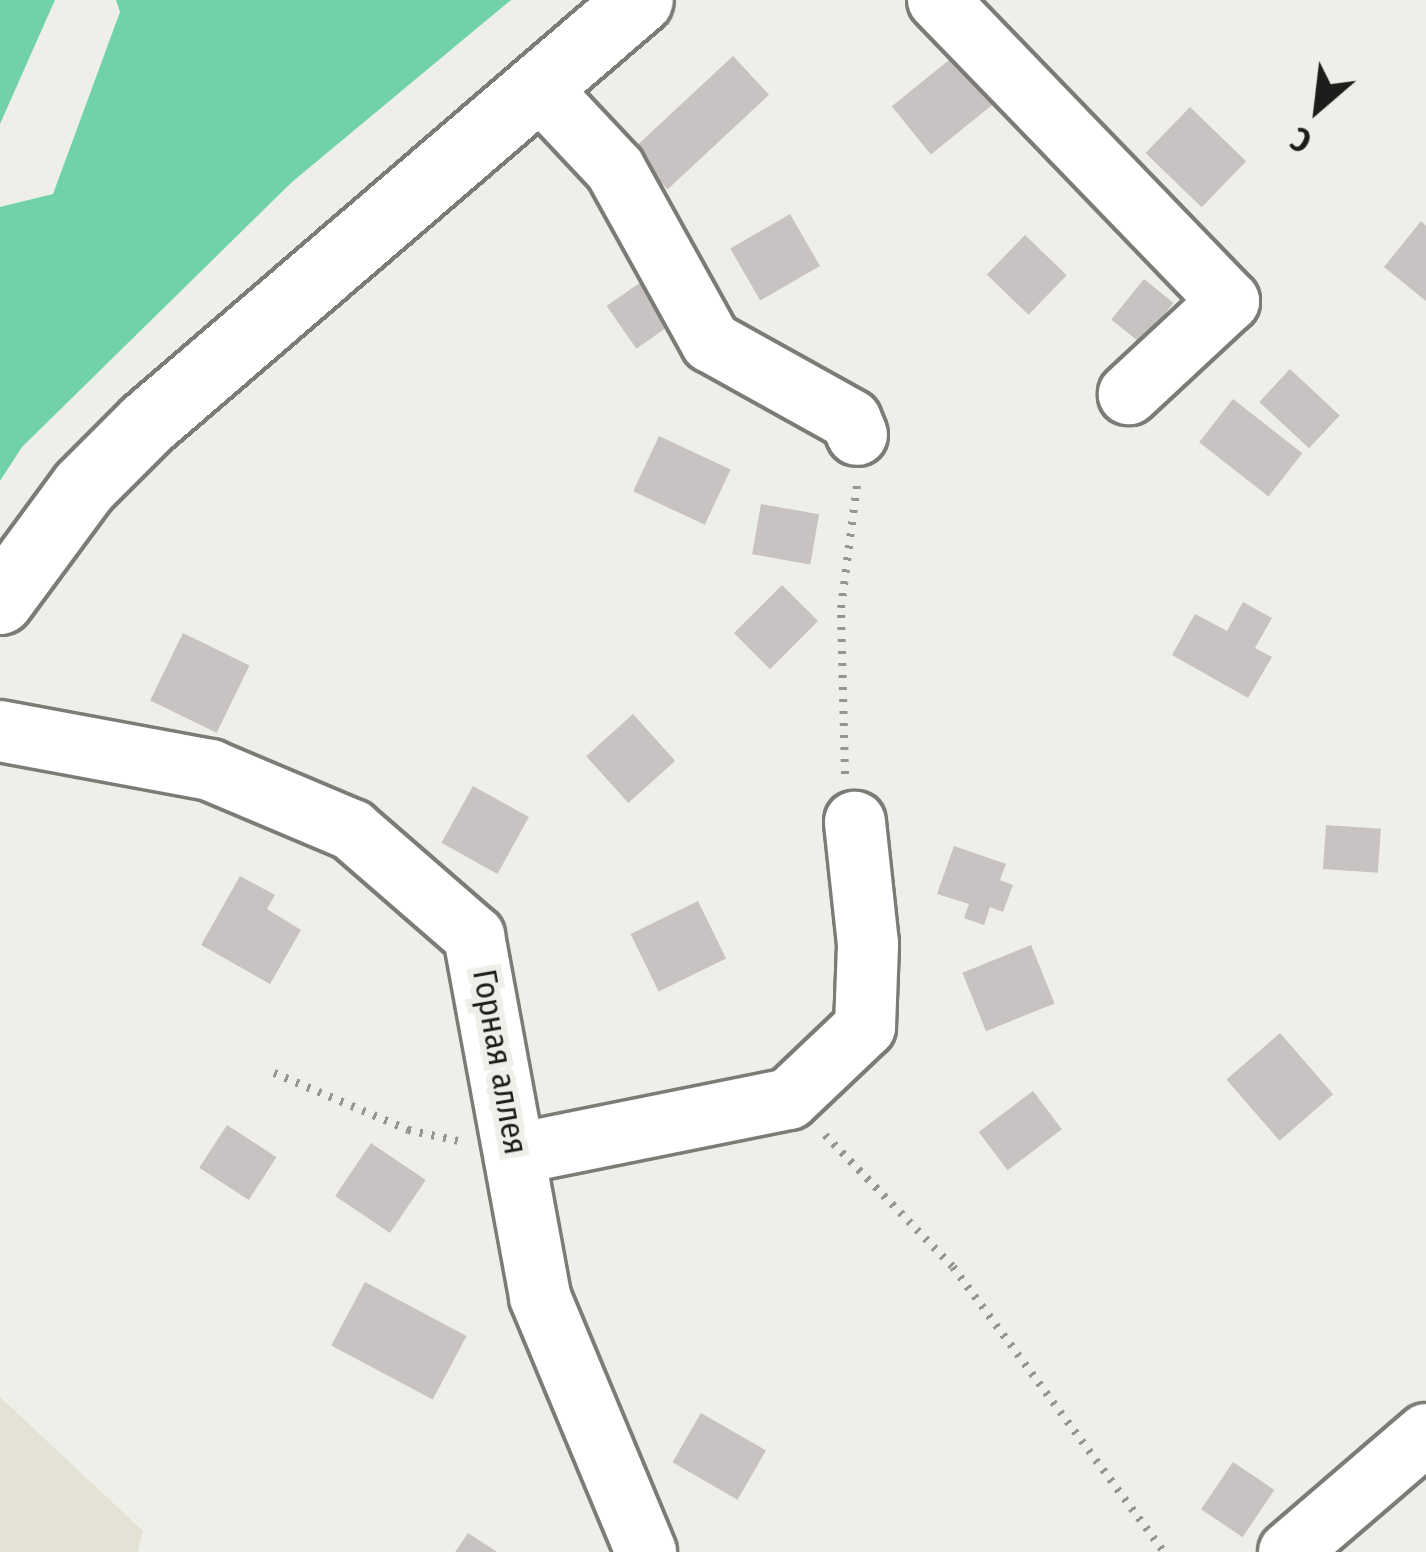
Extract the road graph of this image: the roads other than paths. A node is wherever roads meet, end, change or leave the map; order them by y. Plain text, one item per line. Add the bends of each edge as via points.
1 (640, 0) edge
2 (938, 0) edge
3 (538, 86) junction
4 (1130, 394) dead end
5 (857, 435) road end
6 (0, 601) edge
7 (0, 731) edge
8 (854, 822) road end
9 (516, 1154) junction
10 (1426, 1434) edge
11 (646, 1552) edge
12 (1289, 1552) edge

1 - 3 main road
2 - 4 street via 1229,301
3 - 5 street via 615,169 712,342 851,420
3 - 6 main road via 147,424 84,488
7 - 9 street, Горная аллея via 210,770 352,830 474,935
8 - 9 street via 868,944 865,1027 789,1099
9 - 11 street, Горная аллея via 541,1298
10 - 12 street

